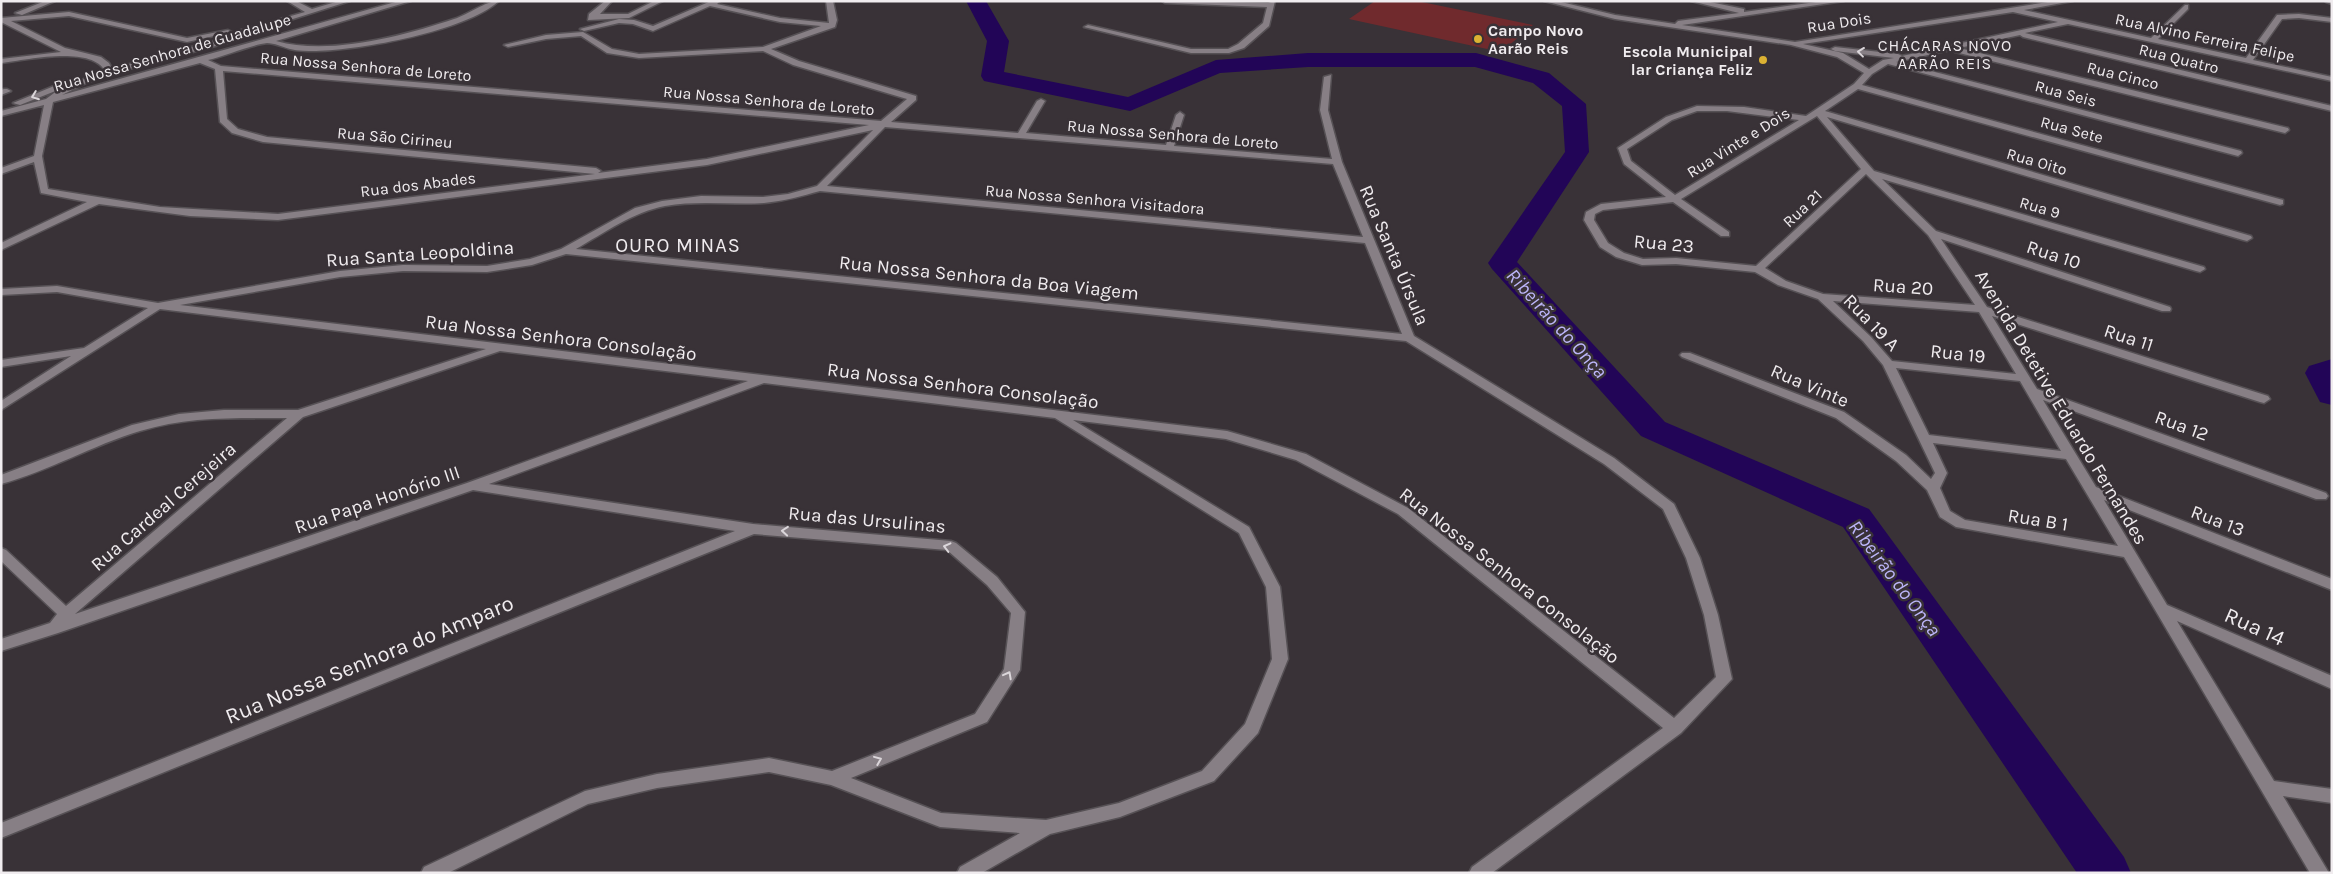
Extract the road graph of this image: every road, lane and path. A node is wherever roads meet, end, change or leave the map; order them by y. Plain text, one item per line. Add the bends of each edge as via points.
1 (52, 1) edge
2 (290, 1) edge
3 (347, 1) edge
4 (408, 1) edge
5 (496, 1) edge
6 (609, 1) edge
7 (660, 1) edge
8 (829, 1) edge
9 (1165, 1) edge
10 (1547, 1) edge
11 (1694, 1) edge
12 (2070, 1) edge
13 (2328, 1) edge
14 (1834, 2) edge
15 (2332, 2) edge
16 (713, 3) edge
17 (1272, 3) edge
18 (2186, 7) dead end
19 (2014, 10) junction
20 (311, 12) junction
21 (1752, 13) junction
22 (297, 16) junction
23 (592, 16) junction
24 (2, 20) edge
25 (2332, 20) edge
26 (2071, 22) junction
27 (832, 25) junction
28 (1664, 25) junction
29 (1088, 27) dead end
30 (249, 31) junction
31 (583, 32) junction
32 (2021, 34) junction
33 (2154, 39) junction
34 (187, 40) junction
35 (266, 41) junction
36 (1791, 43) junction
37 (508, 45) dead end
38 (764, 49) junction
39 (1953, 49) junction
40 (71, 53) junction
41 (1909, 58) junction
42 (201, 60) junction
43 (2249, 60) junction
44 (1, 61) edge
45 (134, 61) junction
46 (1886, 62) junction
47 (219, 68) junction
48 (108, 69) junction
49 (1869, 72) junction
50 (1328, 77) dead end
51 (2332, 79) edge
52 (1857, 86) junction
53 (1041, 101) dead end
54 (49, 102) junction
55 (2332, 109) edge
56 (1, 110) edge
57 (1818, 112) junction
58 (1, 114) edge
59 (1180, 115) dead end
60 (1805, 118) junction
61 (882, 125) junction
62 (2285, 130) dead end
63 (1020, 136) junction
64 (1169, 148) junction
65 (2238, 153) dead end
66 (38, 157) junction
67 (1337, 162) junction
68 (1, 171) edge
69 (1869, 171) junction
70 (620, 173) junction
71 (820, 188) junction
72 (1675, 199) junction
73 (96, 202) junction
74 (2280, 202) dead end
75 (1932, 233) junction
76 (1725, 234) dead end
77 (2247, 238) dead end
78 (1367, 240) junction
79 (1, 247) edge
80 (566, 251) junction
81 (2200, 269) dead end
82 (1758, 270) junction
83 (1, 292) edge
84 (1822, 297) junction
85 (158, 306) junction
86 (1983, 309) junction
87 (2166, 309) dead end
88 (1409, 338) junction
89 (500, 349) junction
90 (88, 350) junction
91 (1686, 355) dead end
92 (1, 364) edge
93 (1888, 364) junction
94 (2024, 378) junction
95 (762, 380) junction
96 (2031, 391) junction
97 (2264, 399) dead end
98 (1, 406) edge
99 (299, 414) junction
100 (1057, 415) junction
101 (1923, 438) junction
102 (2070, 456) junction
103 (1, 480) edge
104 (472, 486) junction
105 (1933, 488) junction
106 (2091, 490) junction
107 (2321, 496) dead end
108 (1945, 514) joint
109 (753, 528) junction
110 (1, 552) edge
111 (2128, 553) junction
112 (2332, 585) edge
113 (2161, 608) junction
114 (66, 614) junction
115 (53, 629) junction
116 (1, 645) edge
117 (2332, 683) edge
118 (1675, 728) junction
119 (833, 778) junction
120 (2270, 787) junction
121 (2332, 796) edge
122 (1046, 827) junction
123 (1, 830) edge
124 (430, 873) edge
125 (966, 873) edge
126 (1478, 873) edge
127 (2320, 873) edge

1 - 24 street
2 - 20 street
3 - 20 street
4 - 35 street, Rua Nossa Senhora de Guadalupe
5 - 35 street via 486,10 457,20 367,44 300,48
6 - 23 street
7 - 23 street via 629,16
8 - 27 street
9 - 17 street
10 - 28 street
11 - 21 street
12 - 19 street, Rua Dois
13 - 15 street
14 - 21 street
16 - 27 street via 780,20
16 - 31 street via 654,29 619,21
17 - 29 street via 1266,24 1242,46 1229,51 1191,52
18 - 33 street
19 - 26 street, Rua Alvino Ferreira Felipe
19 - 36 street, Rua Dois
20 - 22 street
21 - 28 street
22 - 30 street
22 - 34 street
23 - 31 street
24 - 34 street via 69,14
24 - 40 street
25 - 43 street via 2280,17
26 - 32 street
26 - 33 street, Rua Alvino Ferreira Felipe
27 - 38 street
28 - 36 street
30 - 45 street
30 - 54 street via 231,39 116,70 72,86
31 - 37 street
31 - 38 street via 610,50 638,56
32 - 39 street
32 - 55 street, Rua Quatro
33 - 43 street, Rua Alvino Ferreira Felipe
34 - 45 street
35 - 42 street, Rua Nossa Senhora de Guadalupe
41 -> 36 street
36 - 49 street via 1840,54
38 - 61 street, Rua Santa Leopoldina via 796,64 913,98
39 - 41 street
39 - 62 street, Rua Cinco
40 - 44 street
40 - 48 street via 101,60
41 - 46 street
42 - 47 street, Rua Nossa Senhora de Loreto
42 - 54 street, Rua Nossa Senhora de Guadalupe
43 - 51 street, Rua Alvino Ferreira Felipe
45 - 48 street
46 - 49 street
46 - 65 street, Rua Seis
47 - 61 street, Rua Nossa Senhora de Loreto
47 - 70 street, Rua São Cirineu via 223,120 235,131 266,140
48 -> 56 street
49 - 52 street
50 - 67 street, Rua Santa Úrsula via 1324,110
52 - 57 street
52 - 74 street, Rua Sete
53 - 63 street
54 - 58 street, Rua Nossa Senhora de Guadalupe
54 - 66 street, Rua dos Abades
57 - 60 street, Rua Vinte e Dois
57 - 69 street, Avenida Detetive Eduardo Fernandes
57 - 77 street, Rua Oito
59 - 64 street
60 - 72 street, Rua Vinte e Dois
60 - 72 street via 1704,108 1686,111 1622,148 1627,162
61 - 63 street, Rua Nossa Senhora de Loreto
61 - 70 street, Rua dos Abades via 707,162
61 - 71 street, Rua Santa Leopoldina
63 - 64 street, Rua Nossa Senhora de Loreto
64 - 67 street, Rua Nossa Senhora de Loreto
66 - 68 street
66 - 73 street, Rua dos Abades via 44,191
67 - 78 street, Rua Santa Úrsula
69 - 75 street, Avenida Detetive Eduardo Fernandes
69 - 81 street, Rua 9
69 - 82 street, Rua 21
70 - 73 street, Rua dos Abades via 278,218 214,216
71 - 78 street, Rua Nossa Senhora Visitadora
71 - 80 street, Rua Santa Leopoldina via 764,200 701,199 665,203 638,210
72 - 76 street
72 - 82 street, Rua 23 via 1601,207 1591,212 1589,220 1604,245 1620,256 1642,262 1676,261
73 - 79 street
75 - 86 street, Avenida Detetive Eduardo Fernandes
75 - 87 street, Rua 10
78 - 88 street, Rua Santa Úrsula
80 - 85 street, Rua Santa Leopoldina via 532,262 487,269 404,268 340,274
80 - 88 street, Rua Nossa Senhora da Boa Viagem
82 - 84 street, Rua 19 A
83 - 85 street, Rua Santa Leopoldina via 57,289
84 - 86 street, Rua 20
84 - 93 street, Rua 19 A via 1867,339
85 - 89 street, Rua Nossa Senhora Consolação
85 - 90 street
86 - 94 street, Avenida Detetive Eduardo Fernandes
86 - 97 street, Rua 11
88 - 118 street, Rua Santa Úrsula via 1609,460 1670,507 1711,615 1724,679
89 - 95 street, Rua Nossa Senhora Consolação
89 - 99 street
90 - 92 street
90 - 98 street
91 - 105 street, Rua Vinte via 1840,415 1901,458
93 - 94 street, Rua 19
93 - 101 street, Rua 19 A
94 - 96 street, Avenida Detetive Eduardo Fernandes
95 - 100 street, Rua Nossa Senhora Consolação
95 - 104 street, Rua Papa Honório III
96 - 102 street, Avenida Detetive Eduardo Fernandes
96 - 107 street, Rua 12
99 - 103 street via 179,418 136,428
99 - 114 street, Rua Cardeal Cerejeira
100 - 118 street, Rua Nossa Senhora Consolação via 1227,435 1301,457 1403,511
100 - 122 street via 1244,530 1273,587 1280,659 1252,728 1208,776 1120,810
101 - 102 street
101 - 105 street, Rua 19 A via 1941,473
102 - 106 street, Avenida Detetive Eduardo Fernandes
104 - 109 street, Rua das Ursulinas
104 - 115 street, Rua Papa Honório III
105 - 108 street, Rua Vinte
106 - 111 street, Avenida Detetive Eduardo Fernandes
106 - 112 street, Rua 13
108 - 111 street, Rua B 1 via 1971,527
119 -> 109 street, Rua das Ursulinas via 981,718 1012,670 1018,612 992,581 952,546
109 - 123 street, Rua Nossa Senhora do Amparo
110 - 114 street
111 - 113 street, Avenida Detetive Eduardo Fernandes
113 - 117 street, Rua 14
113 - 120 street, Avenida Detetive Eduardo Fernandes
114 - 115 street, Rua Cardeal Cerejeira
115 - 116 street, Rua Papa Honório III
118 - 126 street
119 - 122 street via 940,820
119 - 124 street via 769,765 657,781 586,798
120 - 121 street
120 - 127 street, Avenida Detetive Eduardo Fernandes
122 - 125 street

